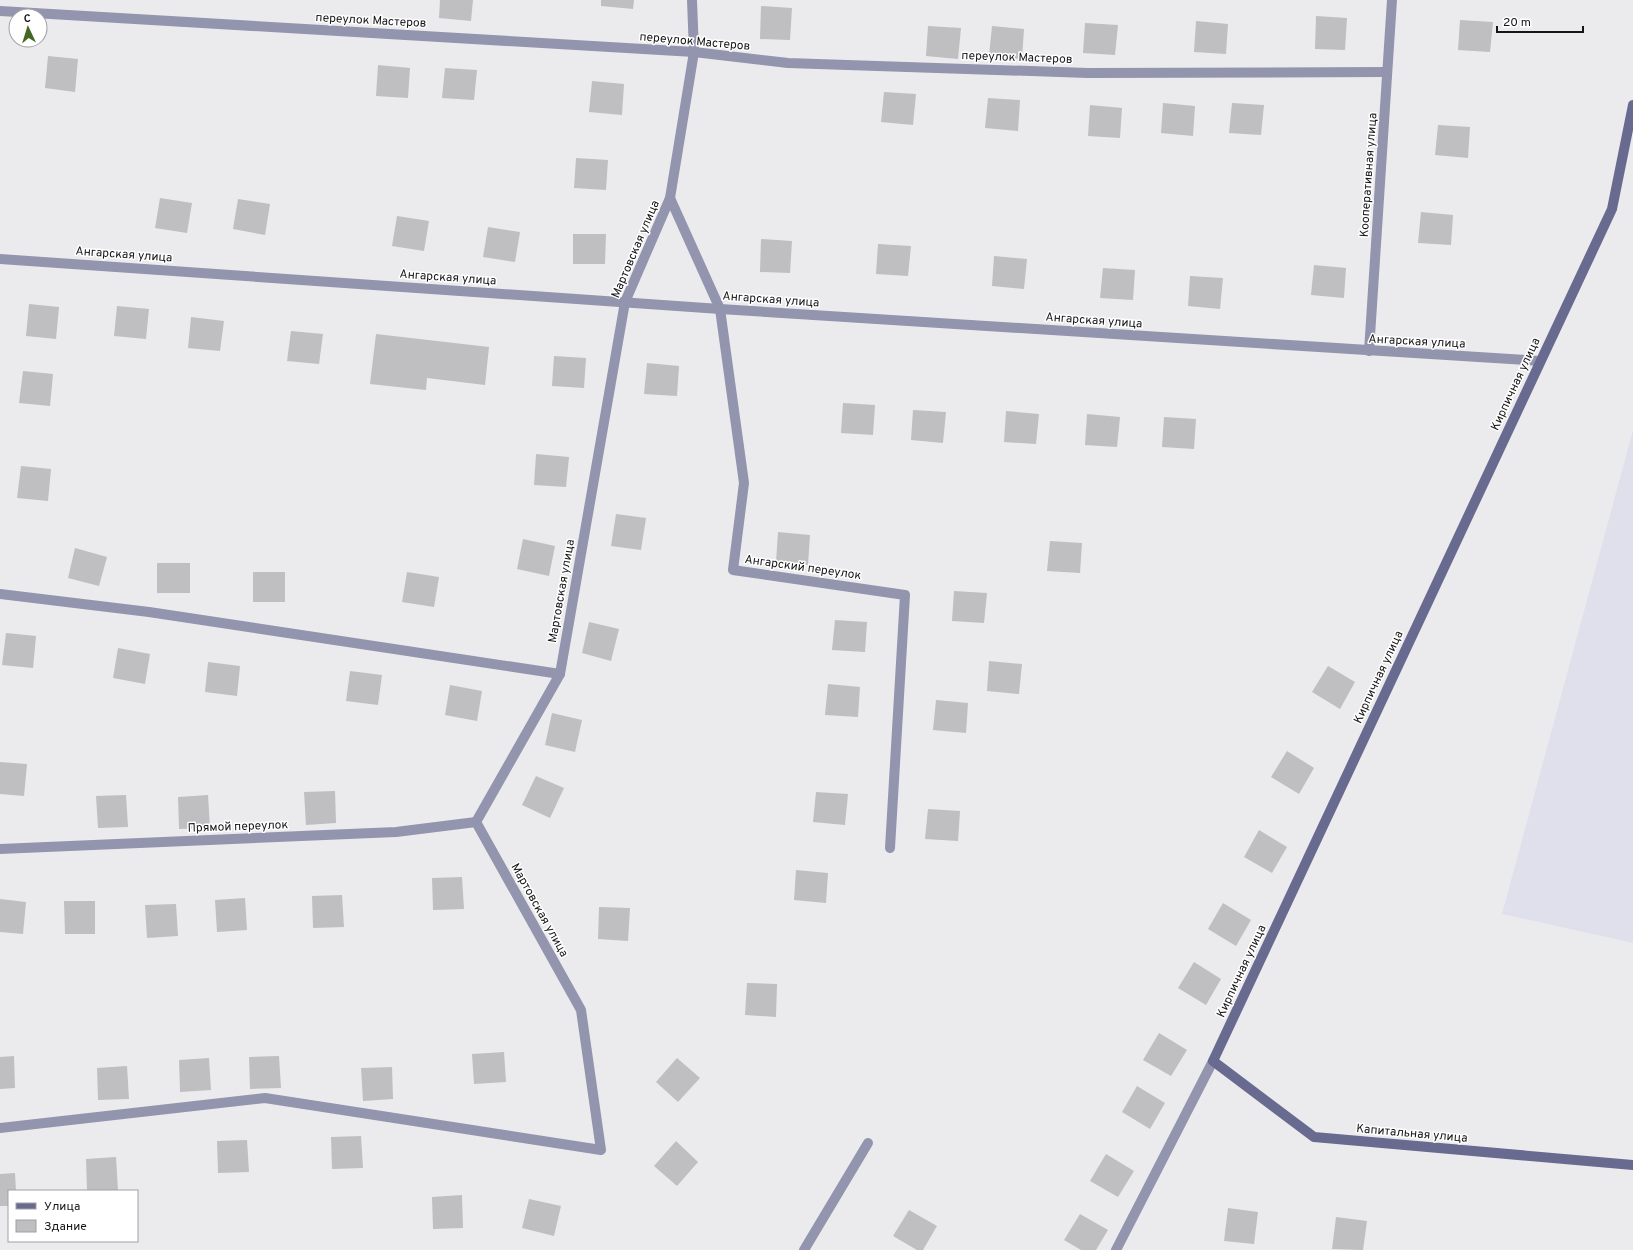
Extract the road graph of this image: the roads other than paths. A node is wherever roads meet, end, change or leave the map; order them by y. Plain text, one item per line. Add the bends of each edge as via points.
1 (692, 0) edge
2 (1392, 0) edge
3 (0, 11) edge
4 (694, 52) junction
5 (1387, 72) junction
6 (1633, 105) edge
7 (670, 198) junction
8 (0, 259) edge
9 (625, 302) junction
10 (720, 309) junction
11 (1369, 351) junction
12 (1540, 361) junction
13 (0, 594) edge
14 (560, 674) junction
15 (476, 822) junction
16 (890, 848) dead end
17 (0, 849) edge
18 (1213, 1061) junction
19 (0, 1128) edge
20 (868, 1143) dead end
21 (1633, 1165) edge
22 (804, 1250) edge
23 (1116, 1250) edge

1 - 4 street, Мартовская улица
2 - 5 street, Кооперативная улица
3 - 4 street, переулок Мастеров
4 - 5 street, переулок Мастеров via 788,63 1088,73
4 - 7 street, Мартовская улица
5 - 11 street, Кооперативная улица
6 - 12 street, Кирпичная улица via 1612,209
7 - 9 street, Мартовская улица
7 - 10 street, Ангарский переулок
8 - 9 street, Ангарская улица
9 - 10 street, Ангарская улица
9 - 14 street, Мартовская улица
10 - 11 street, Ангарская улица
10 - 16 street, Ангарский переулок via 744,483 733,570 905,595
11 - 12 street, Ангарская улица
12 - 18 street, Кирпичная улица
13 - 14 street via 148,612
14 - 15 street, Мартовская улица
15 - 17 street, Прямой переулок via 396,832
15 - 19 street, Мартовская улица via 581,1010 601,1150 265,1098
18 - 21 street, Капитальная улица via 1314,1137
18 - 23 street, Кирпичная улица
20 - 22 street

